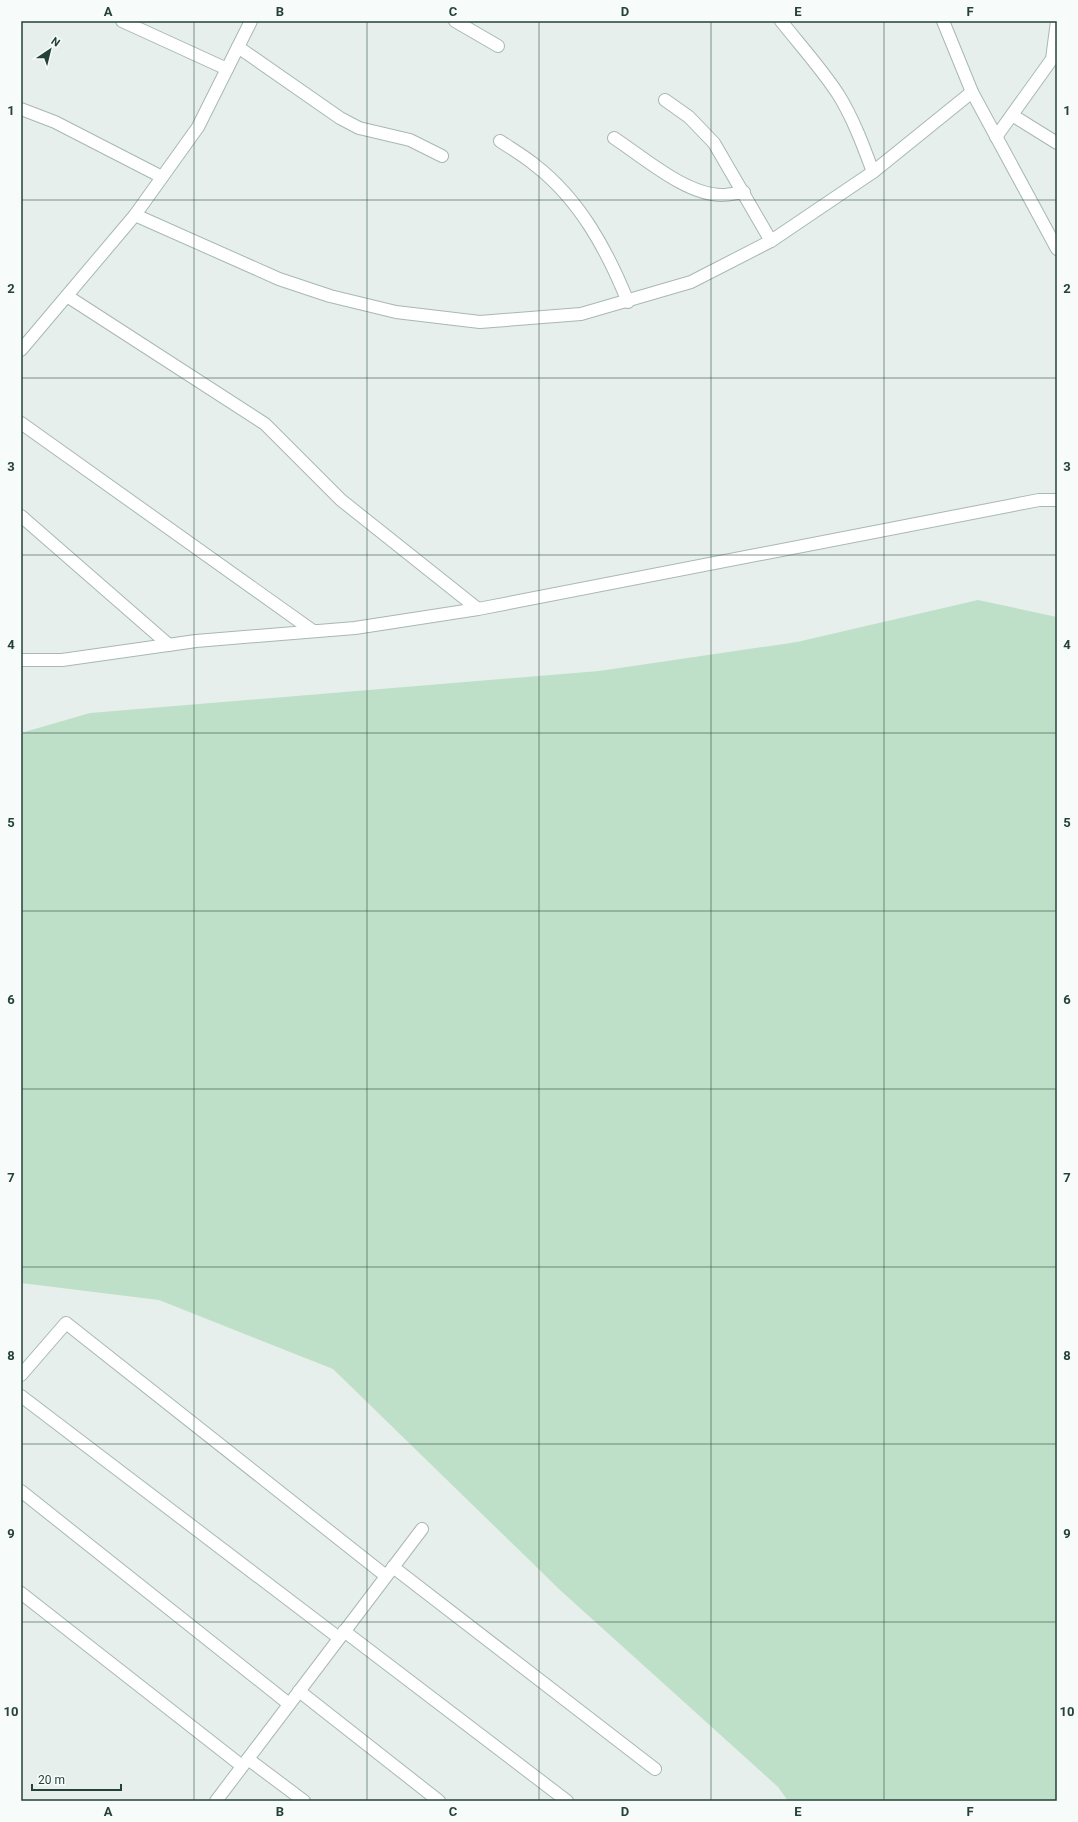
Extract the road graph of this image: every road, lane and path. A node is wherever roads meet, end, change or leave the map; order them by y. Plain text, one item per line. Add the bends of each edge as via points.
1 (122, 21) edge
2 (251, 21) edge
3 (455, 21) edge
4 (781, 21) edge
5 (943, 21) edge
6 (1057, 21) edge
7 (498, 46) dead end
8 (238, 47) junction
9 (227, 68) junction
10 (972, 92) junction
11 (665, 100) dead end
12 (21, 109) edge
13 (1012, 115) junction
14 (996, 137) junction
15 (614, 138) dead end
16 (500, 141) dead end
17 (1057, 143) edge
18 (442, 156) dead end
19 (873, 172) junction
20 (162, 177) junction
21 (744, 192) junction
22 (135, 215) junction
23 (771, 240) junction
24 (1057, 249) edge
25 (66, 296) junction
26 (628, 302) junction
27 (21, 350) edge
28 (21, 423) edge
29 (1057, 500) edge
30 (21, 516) edge
31 (478, 609) junction
32 (313, 631) junction
33 (169, 645) junction
34 (21, 660) edge
35 (21, 1375) edge
36 (21, 1396) edge
37 (21, 1491) edge
38 (422, 1529) dead end
39 (390, 1571) junction
40 (21, 1593) edge
41 (342, 1635) junction
42 (299, 1691) junction
43 (289, 1704) junction
44 (245, 1762) junction
45 (655, 1769) dead end
46 (216, 1801) edge
47 (304, 1801) edge
48 (439, 1801) edge
49 (567, 1801) edge

1 - 9 street
2 - 8 street
3 - 7 street
4 - 19 street via 838,95 863,143
5 - 10 street
6 - 13 street via 1052,59
8 - 9 street
8 - 18 street via 340,118 359,128 410,140
9 - 20 street via 198,127
10 - 14 street
10 - 19 street
11 - 21 street via 689,116 714,143
12 - 20 street via 55,122
13 - 14 street
13 - 17 street
14 - 24 street
15 - 21 street via 688,186 723,195
16 - 26 street via 535,165 573,202 614,267
19 - 23 street
20 - 22 street
21 - 23 street
22 - 25 street
22 - 26 street via 279,279 330,296 396,312 480,322 581,314
23 - 26 street via 691,282
25 - 27 street
25 - 31 street via 265,424 340,500
28 - 32 street
29 - 31 street via 1039,500
30 - 33 street
31 - 32 street via 355,628
32 - 33 street
33 - 34 street via 62,660
35 - 39 street via 66,1323
36 - 41 street
37 - 43 street
38 - 39 street
39 - 41 street
39 - 45 street
40 - 44 street
41 - 42 street
41 - 49 street
42 - 43 street
42 - 48 street
43 - 44 street
44 - 46 street
44 - 47 street

